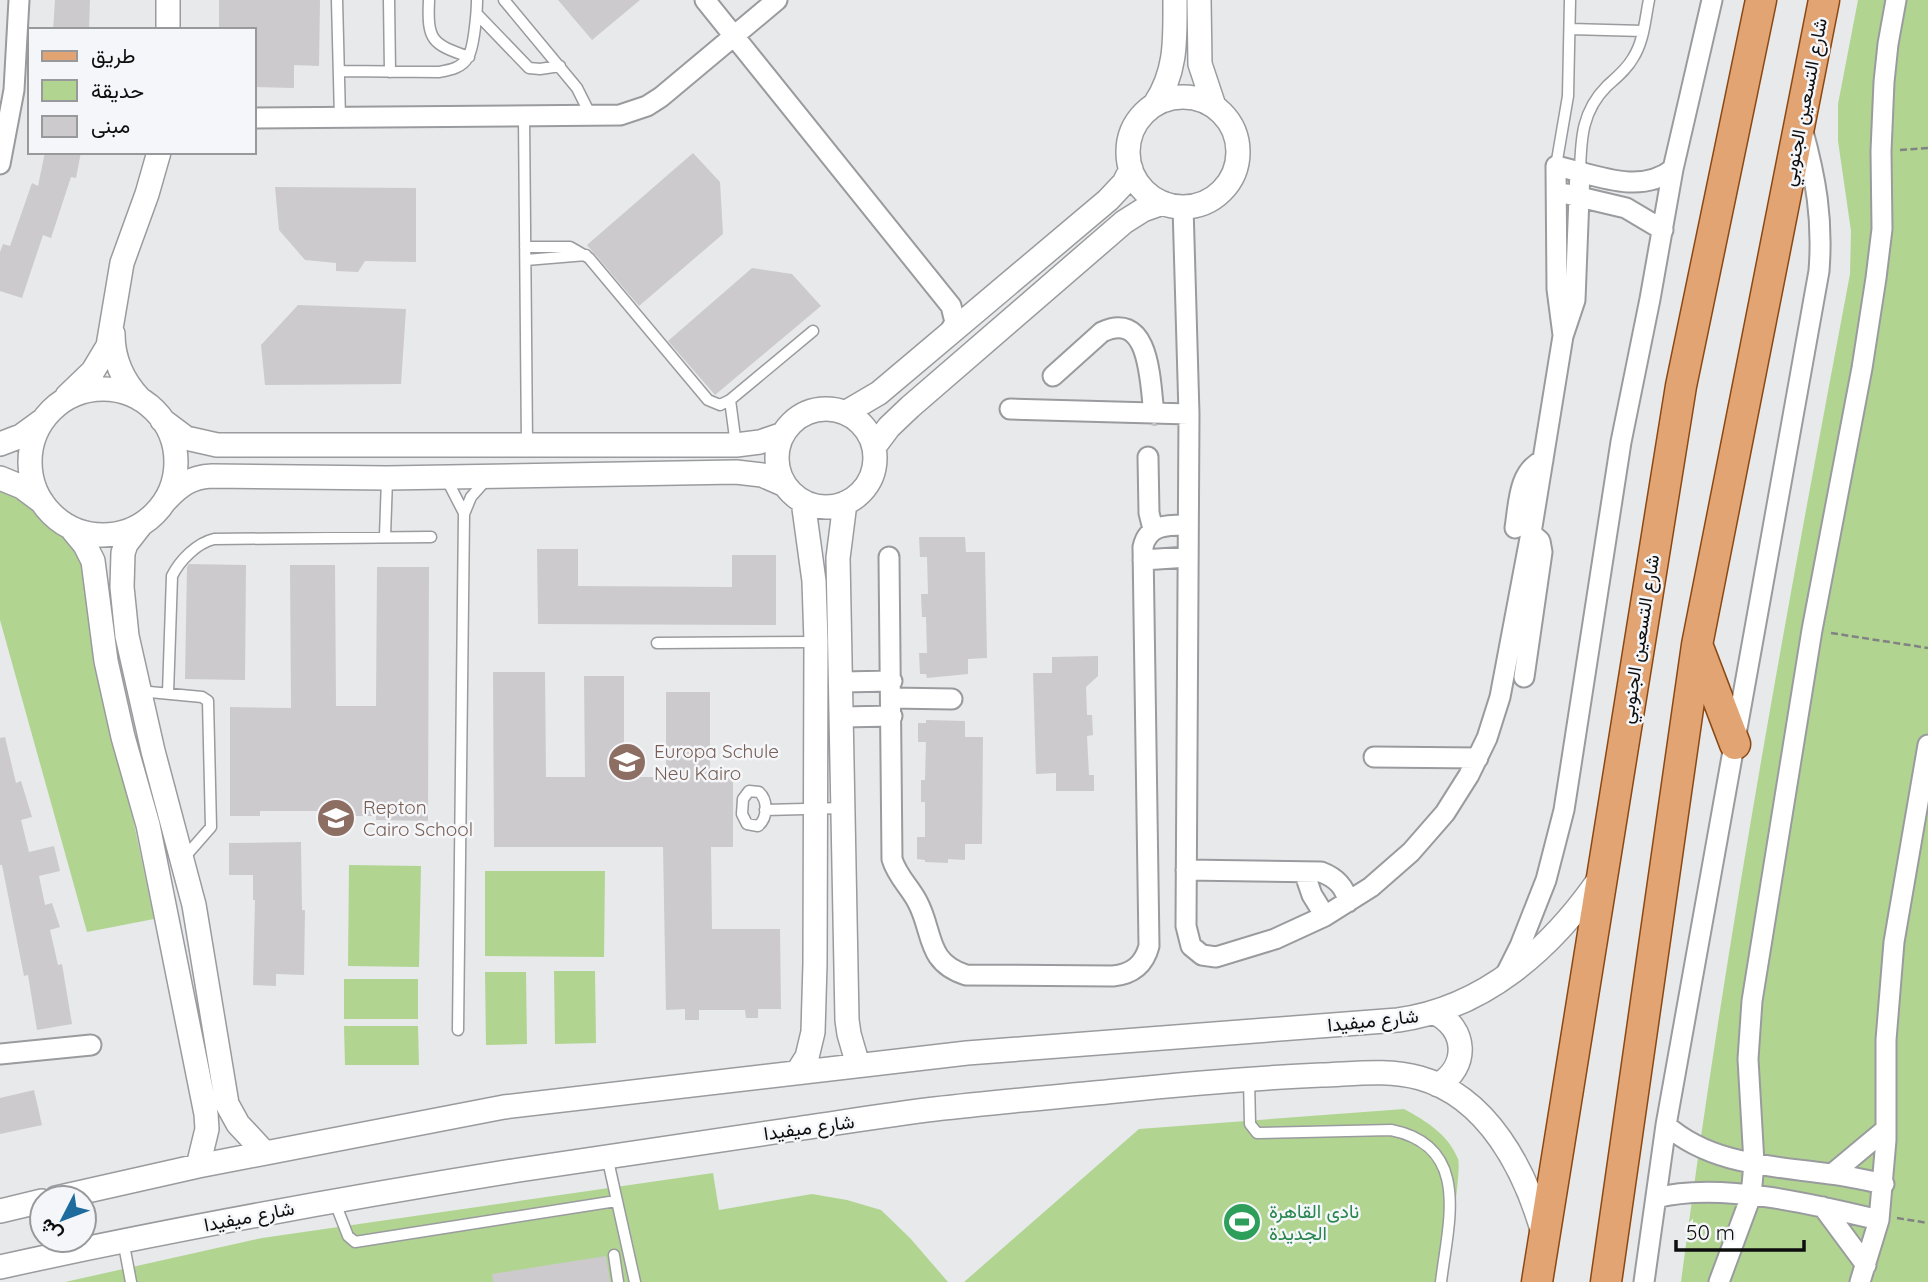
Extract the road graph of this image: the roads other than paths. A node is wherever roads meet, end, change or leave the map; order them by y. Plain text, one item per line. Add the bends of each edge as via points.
1 (19, 0) edge
2 (167, 0) edge
3 (337, 0) edge
4 (389, 0) edge
5 (429, 0) edge
6 (477, 0) edge
7 (504, 0) edge
8 (705, 0) edge
9 (776, 0) edge
10 (1175, 0) edge
11 (1199, 0) edge
12 (1570, 0) edge
13 (1648, 0) edge
14 (1712, 0) edge
15 (1761, 0) edge
16 (1825, 0) edge
17 (1896, 0) edge
18 (477, 14) junction
19 (168, 28) edge
20 (1570, 29) junction
21 (1643, 31) junction
22 (734, 36) junction
23 (469, 57) junction
24 (559, 66) junction
25 (339, 71) junction
26 (390, 72) junction
27 (7, 90) edge
28 (1155, 104) junction
29 (1214, 106) junction
30 (524, 117) junction
31 (592, 117) junction
32 (256, 118) edge
33 (340, 118) junction
34 (1800, 123) junction
35 (158, 154) edge
36 (0, 164) edge
37 (1556, 166) junction
38 (1131, 169) junction
39 (1673, 169) junction
40 (1580, 171) junction
41 (1556, 191) junction
42 (1580, 196) junction
43 (1173, 204) junction
44 (1663, 230) junction
45 (525, 247) junction
46 (586, 255) junction
47 (526, 260) junction
48 (112, 324) junction
49 (954, 330) junction
50 (813, 331) dead end
51 (1563, 337) junction
52 (979, 349) junction
53 (1053, 376) dead end
54 (140, 400) junction
55 (730, 400) junction
56 (61, 402) junction
57 (1010, 409) dead end
58 (845, 413) junction
59 (1154, 414) junction
60 (1189, 414) junction
61 (162, 419) junction
62 (43, 420) junction
63 (783, 434) junction
64 (0, 444) edge
65 (736, 444) junction
66 (527, 446) junction
67 (874, 447) junction
68 (1148, 457) dead end
69 (445, 477) junction
70 (490, 477) junction
71 (0, 478) edge
72 (387, 478) junction
73 (785, 485) junction
74 (166, 500) junction
75 (803, 501) junction
76 (42, 502) junction
77 (845, 503) junction
78 (464, 514) junction
79 (1188, 525) junction
80 (140, 526) junction
81 (71, 528) junction
82 (1153, 529) junction
83 (1523, 531) junction
84 (385, 536) junction
85 (431, 537) dead end
86 (889, 557) dead end
87 (1188, 557) junction
88 (1143, 560) junction
89 (816, 642) junction
90 (841, 642) junction
91 (657, 643) dead end
92 (1697, 645) junction
93 (1524, 677) dead end
94 (842, 682) junction
95 (139, 691) junction
96 (168, 694) junction
97 (892, 699) junction
98 (952, 699) dead end
99 (843, 717) junction
100 (1735, 744) junction
101 (1928, 746) edge
102 (1374, 757) dead end
103 (1478, 758) junction
104 (844, 808) junction
105 (816, 809) junction
106 (765, 810) dead end
107 (183, 859) junction
108 (1186, 870) junction
109 (1304, 872) junction
110 (1600, 878) junction
111 (846, 901) junction
112 (1348, 902) junction
113 (815, 903) junction
114 (1325, 916) junction
115 (199, 932) junction
116 (172, 938) junction
117 (846, 963) junction
118 (815, 964) junction
119 (1504, 978) junction
120 (1436, 1013) junction
121 (458, 1030) dead end
122 (91, 1045) dead end
123 (0, 1054) edge
124 (859, 1065) junction
125 (798, 1071) junction
126 (1249, 1078) junction
127 (1438, 1085) junction
128 (1666, 1125) junction
129 (1886, 1129) junction
130 (265, 1153) junction
131 (607, 1156) junction
132 (1754, 1163) junction
133 (198, 1166) junction
134 (1832, 1174) junction
135 (1884, 1184) junction
136 (98, 1189) edge
137 (1751, 1196) junction
138 (1656, 1198) junction
139 (333, 1200) junction
140 (617, 1201) junction
141 (28, 1204) edge
142 (1823, 1207) junction
143 (0, 1211) edge
144 (1880, 1218) junction
145 (1544, 1234) junction
146 (123, 1240) junction
147 (614, 1255) dead end
148 (0, 1267) edge
149 (1863, 1273) edge
150 (131, 1282) edge
151 (618, 1282) edge
152 (635, 1282) edge
153 (1441, 1282) edge
154 (1536, 1282) edge
155 (1606, 1282) edge
156 (1644, 1282) edge
157 (1719, 1282) edge

1 - 27 street
2 - 19 street
3 - 25 lane
4 - 26 lane
5 - 23 lane via 432,37 441,47
6 - 18 lane
7 - 24 lane
8 - 22 street
9 - 22 street
10 - 28 street via 1174,62
11 - 29 street via 1200,64
12 - 20 lane
13 - 21 lane
14 - 39 street
15 - 110 main road, شارع التسعين الجنوبي via 1681,386
16 - 34 main road, شارع التسعين الجنوبي
17 - 132 street via 1888,44 1876,278 1812,630 1752,1001 1748,1059
18 - 23 lane
18 - 24 lane via 529,68
20 - 21 lane
20 - 37 lane via 1568,96
21 - 40 lane via 1635,56 1586,117
22 - 31 street via 647,106 620,115
22 - 49 street via 951,306
23 - 26 lane via 454,70
24 - 31 lane
25 - 26 lane
25 - 33 lane
27 - 36 street
28 - 29 street via 1191,97
28 - 38 street via 1132,132
29 - 43 street via 1236,135 1235,171 1215,197
30 - 31 street
30 - 33 street
30 - 45 lane
32 - 33 street
34 - 92 main road, شارع التسعين الجنوبي
34 - 100 street via 1818,196 1819,271
35 - 48 street via 122,263
37 - 40 street
37 - 41 street
38 - 43 street via 1140,186 1154,198
38 - 49 street via 1114,195
39 - 40 street via 1639,183
39 - 44 street
40 - 42 street
41 - 42 street
41 - 51 street via 1557,289
42 - 44 street via 1626,208
42 - 51 street via 1577,287
43 - 52 street via 1143,210 1124,222
43 - 60 street
44 - 119 street via 1621,442 1564,810 1542,891
45 - 46 lane via 570,247
45 - 47 lane
46 - 47 lane
46 - 55 lane via 708,400 720,405
47 - 66 lane
48 - 54 street via 120,369
48 - 56 street via 108,346 93,371
49 - 52 street
49 - 58 street via 879,393
50 - 55 lane
51 - 83 street via 1543,460
52 - 67 street via 910,407
53 - 59 street via 1102,332 1126,329 1144,346
54 - 56 street via 121,391 100,389
54 - 61 street
55 - 65 lane
56 - 62 street
57 - 59 street
58 - 63 street via 810,412
58 - 67 street via 863,427
59 - 60 street
60 - 79 street
61 - 66 street via 187,438 217,445
61 - 74 street via 171,434 176,468
62 - 64 street
62 - 76 street via 33,439 30,461
63 - 65 street
63 - 73 street via 778,468
65 - 66 street
67 - 77 street via 873,474 857,496
68 - 82 street
69 - 70 street
69 - 72 street
69 - 78 lane
70 - 73 street via 736,472 762,475
70 - 78 lane via 476,489
71 - 76 street
72 - 74 street via 201,477 183,484
72 - 84 lane
73 - 75 street
74 - 80 street
75 - 77 street via 824,506
75 - 89 street
76 - 81 street
77 - 90 street via 838,558
78 - 121 lane
79 - 82 street
79 - 87 street
80 - 81 street via 94,535
80 - 95 street via 126,544 122,564 127,636
81 - 116 street via 93,561 106,661
82 - 88 street via 1145,541
83 - 93 street via 1539,541 1542,552
83 - 103 street via 1500,697
84 - 85 lane
84 - 96 lane via 214,539 199,545 172,576
86 - 97 street
87 - 88 street
87 - 108 street
88 - 97 street via 1149,946 1133,970 1113,976 975,976 957,972 942,961 919,904 892,859
89 - 90 lane
89 - 91 lane
89 - 105 street
90 - 94 street
92 - 100 main road
92 - 155 main road, شارع التسعين الجنوبي
94 - 97 street
94 - 99 street
95 - 96 lane
95 - 107 street
96 - 107 lane via 205,697 209,704 211,827
97 - 98 street
97 - 99 street
99 - 104 street
100 - 128 street
101 - 129 street via 1894,942 1886,1040
102 - 103 street
103 - 112 street via 1429,834 1393,870
104 - 105 lane
104 - 111 street
105 - 106 lane
105 - 113 street
107 - 115 street
108 - 109 street
108 - 114 street via 1188,940 1196,951 1209,957 1275,939
109 - 112 street via 1330,875 1342,886
109 - 114 street
110 - 119 street, شارع ميفيدا via 1560,930
110 - 145 main road, شارع التسعين الجنوبي
111 - 113 street
111 - 117 street
112 - 114 street
113 - 118 street
115 - 116 street
115 - 130 street via 227,1104 238,1124
116 - 133 street via 206,1114
117 - 118 street
117 - 124 street via 847,1020
118 - 125 street via 814,1032
119 - 120 street, شارع ميفيدا
120 - 124 street, شارع ميفيدا via 1398,1020
120 - 127 street via 1457,1032 1461,1052 1456,1069
122 - 123 street
124 - 125 street, شارع ميفيدا
125 - 130 street, شارع ميفيدا via 504,1107
126 - 127 street, شارع ميفيدا via 1383,1073
126 - 131 street, شارع ميفيدا via 932,1110
126 - 153 lane via 1250,1124 1257,1133 1391,1130 1413,1136 1431,1149 1445,1170 1451,1194
127 - 145 street, شارع ميفيدا via 1480,1116 1502,1142 1520,1170
128 - 132 street via 1702,1150
128 - 138 street
129 - 134 street
129 - 135 street
130 - 133 street, شارع ميفيدا
131 - 139 street, شارع ميفيدا
131 - 140 lane
132 - 134 street
132 - 137 street
133 - 136 street, شارع ميفيدا
134 - 135 street
135 - 144 street
137 - 138 street via 1687,1192
137 - 142 street
137 - 157 street
138 - 156 street
139 - 140 lane via 355,1242
139 - 146 street, شارع ميفيدا
140 - 152 lane
141 - 143 street
142 - 144 street
142 - 149 street
144 - 149 street
145 - 154 main road, شارع التسعين الجنوبي
146 - 148 street, شارع ميفيدا
146 - 150 lane
147 - 151 lane

